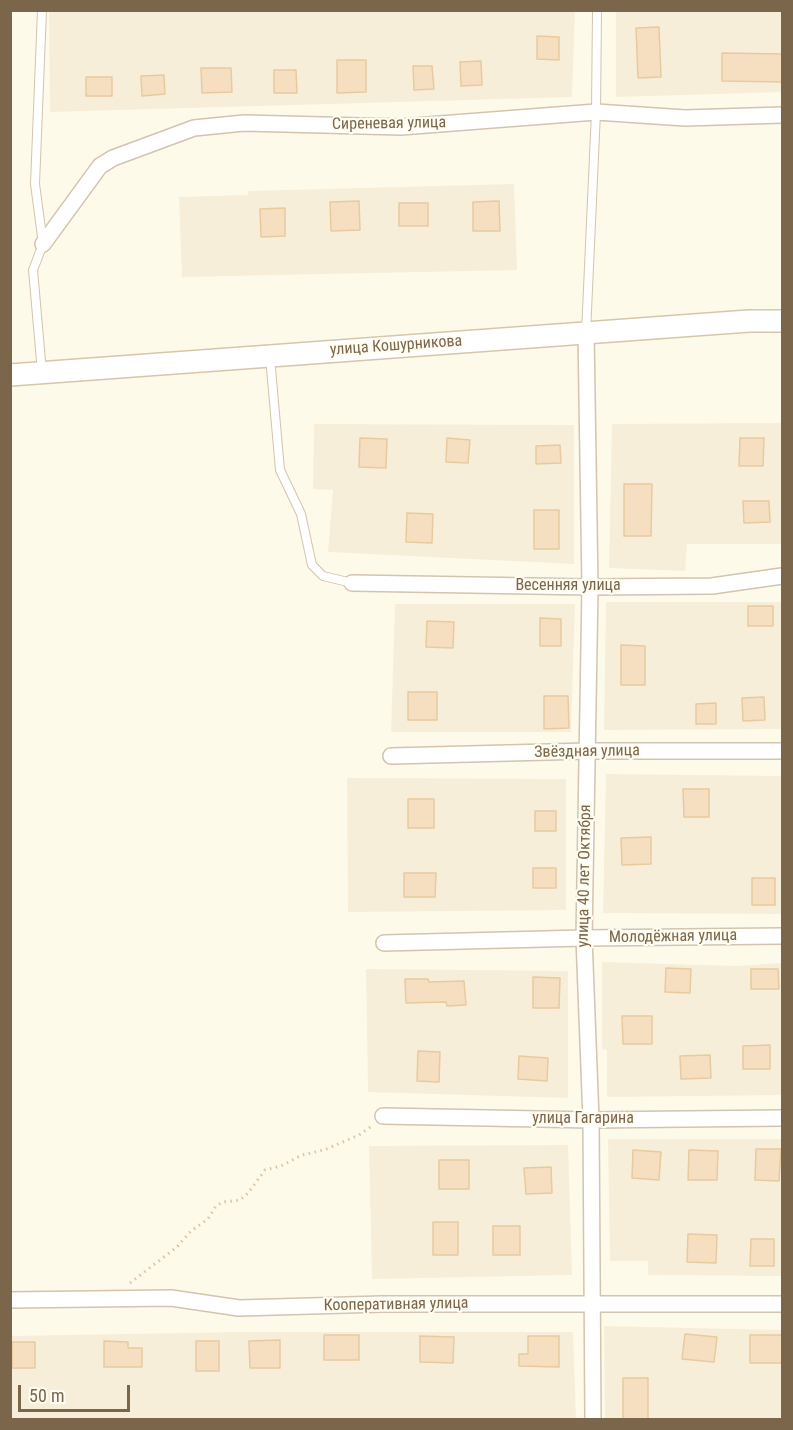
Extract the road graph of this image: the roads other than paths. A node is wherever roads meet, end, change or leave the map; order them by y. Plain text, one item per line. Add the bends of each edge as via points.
1 (42, 10) edge
2 (597, 10) edge
3 (596, 112) junction
4 (783, 115) edge
5 (43, 244) junction
6 (783, 321) edge
7 (585, 333) junction
8 (270, 356) junction
9 (42, 372) junction
10 (10, 375) edge
11 (783, 576) edge
12 (352, 583) joint
13 (590, 587) junction
14 (587, 751) junction
15 (783, 751) edge
16 (391, 756) dead end
17 (783, 936) edge
18 (584, 938) junction
19 (384, 943) dead end
20 (383, 1116) road end
21 (783, 1118) edge
22 (591, 1120) junction
23 (10, 1300) edge
24 (592, 1304) junction
25 (783, 1304) edge
26 (593, 1419) edge

1 - 5 lane via 35,184
2 - 3 lane
3 - 4 street, Сиреневая улица via 685,118
3 - 5 street, Сиреневая улица via 401,128 244,123 194,128 99,166
3 - 7 lane
5 - 9 lane via 33,270
6 - 7 main road, улица Кошурникова
7 - 8 main road, улица Кошурникова
7 - 13 street, улица 40 лет Октября
8 - 9 main road, улица Кошурникова
8 - 12 lane via 280,470 301,514 312,565 323,576
9 - 10 main road, улица Кошурникова
11 - 13 street, Весенняя улица via 712,586
12 - 13 street, Весенняя улица
13 - 14 street, улица 40 лет Октября
14 - 15 street, Звёздная улица
14 - 16 street, Звёздная улица
14 - 18 street, улица 40 лет Октября
17 - 18 street, Молодёжная улица
18 - 19 street, Молодёжная улица
18 - 22 street, улица 40 лет Октября
20 - 22 street, улица Гагарина
21 - 22 street, улица Гагарина
22 - 24 street, улица 40 лет Октября
23 - 24 street, Кооперативная улица via 171,1298 239,1308
24 - 25 street, Кооперативная улица
24 - 26 street, улица 40 лет Октября

